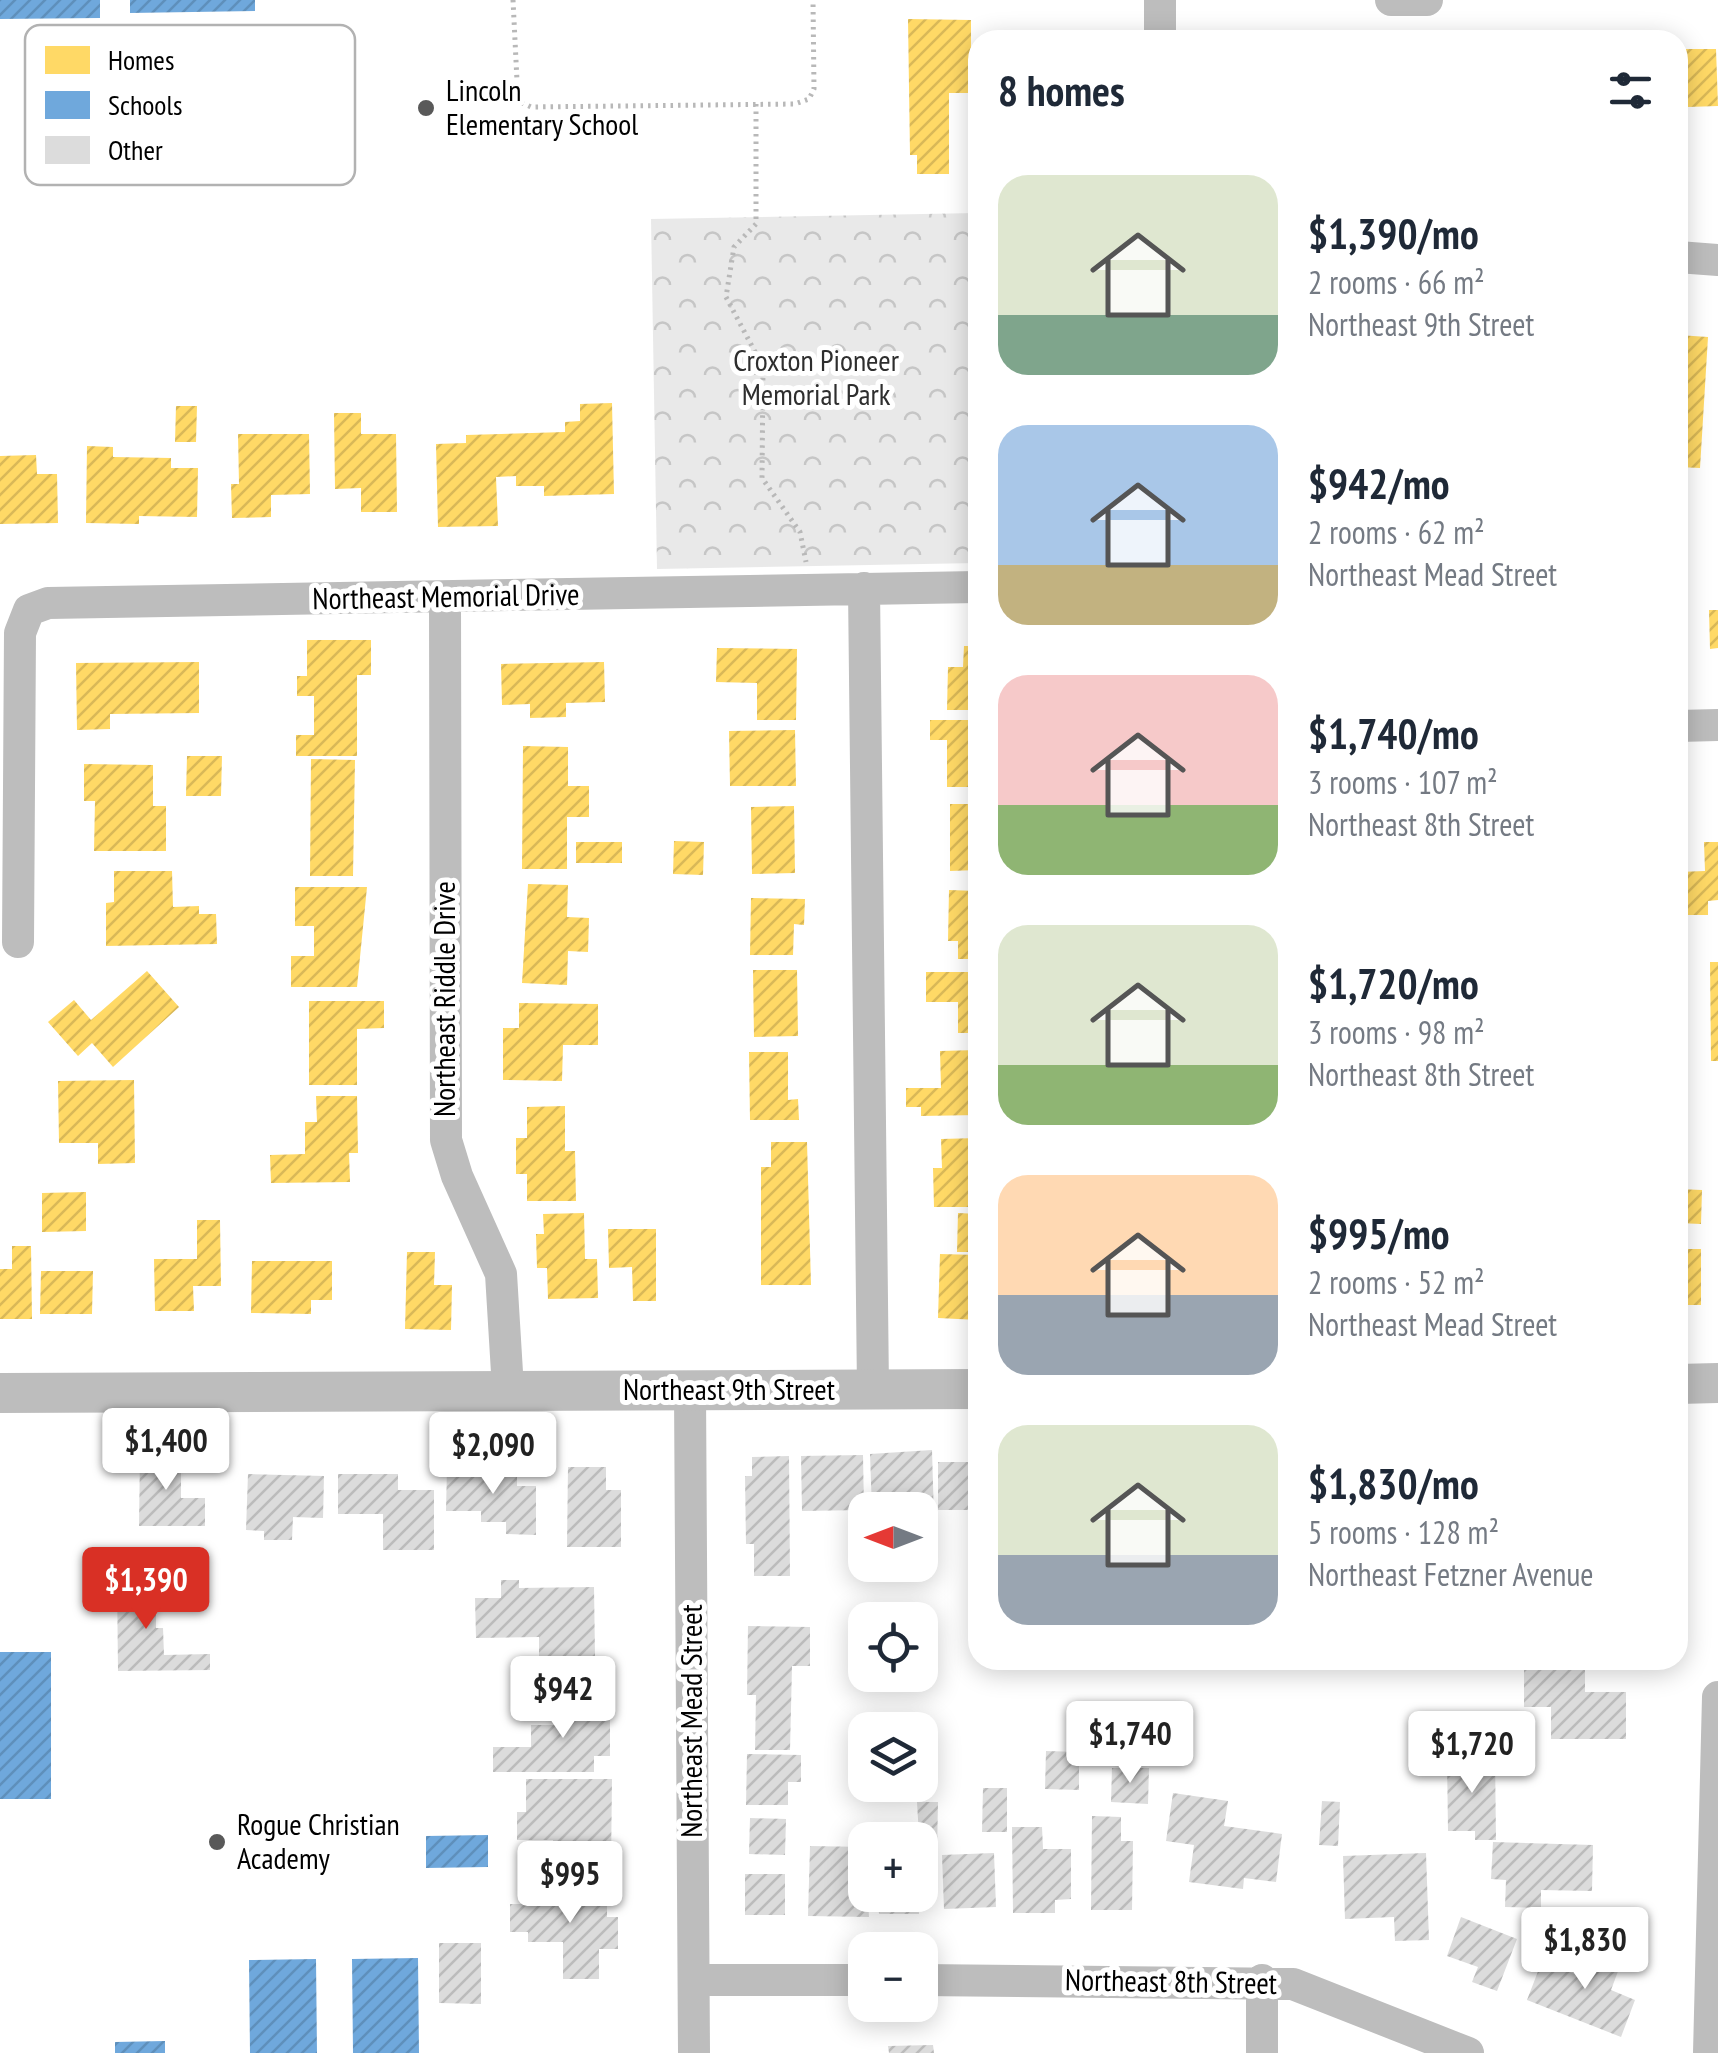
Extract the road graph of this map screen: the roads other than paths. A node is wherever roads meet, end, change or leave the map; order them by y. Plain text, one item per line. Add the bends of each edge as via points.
1 (1160, 0) edge
2 (1390, 0) edge
3 (1427, 0) edge
4 (1160, 30) edge
5 (1688, 258) edge
6 (1718, 260) edge
7 (968, 587) edge
8 (864, 588) junction
9 (446, 597) junction
10 (1688, 726) edge
11 (1718, 726) edge
12 (18, 942) dead end
13 (1688, 1384) edge
14 (1718, 1384) edge
15 (508, 1389) junction
16 (968, 1389) edge
17 (690, 1390) junction
18 (873, 1390) junction
19 (0, 1394) edge
20 (1718, 1698) edge
21 (694, 1980) junction
22 (848, 1980) edge
23 (938, 1980) edge
24 (1262, 1980) junction
25 (694, 2053) edge
26 (1262, 2053) edge
27 (1468, 2053) edge
28 (1709, 2053) edge

1 - 4 street
2 - 3 street
5 - 6 street
7 - 8 street, Northeast Memorial Drive
8 - 9 street, Northeast Memorial Drive
8 - 18 street
9 - 12 street, Northeast Memorial Drive via 48,603 29,610 20,633
9 - 15 street, Northeast Riddle Drive via 446,1140 500,1274
10 - 11 street
13 - 14 street
15 - 17 street, Northeast 9th Street
15 - 19 street, Northeast 9th Street
16 - 18 street, Northeast 9th Street
17 - 18 street, Northeast 9th Street
17 - 21 street, Northeast Mead Street
20 - 28 street
21 - 22 street
21 - 25 street, Northeast Mead Street
23 - 24 street, Northeast 8th Street
24 - 26 street
24 - 27 street, Northeast 8th Street via 1325,1993

